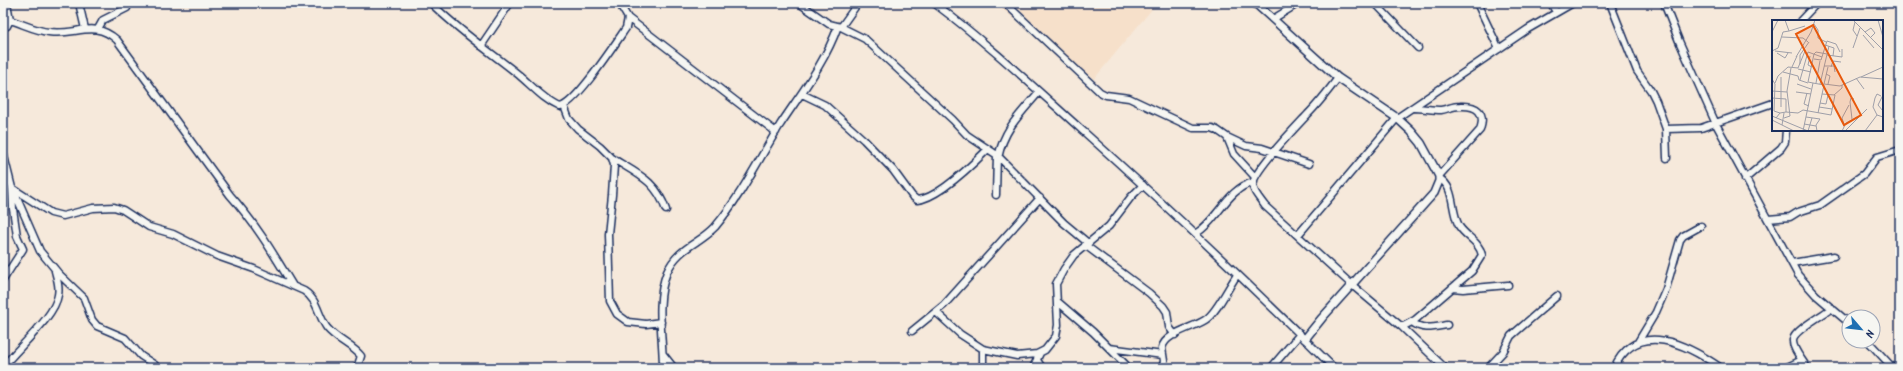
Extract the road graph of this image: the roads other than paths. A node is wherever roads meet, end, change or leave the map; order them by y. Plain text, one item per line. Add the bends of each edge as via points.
1 (7, 3) edge
2 (79, 3) edge
3 (431, 3) edge
4 (510, 3) edge
5 (615, 3) edge
6 (799, 3) edge
7 (858, 3) edge
8 (934, 3) edge
9 (1005, 3) edge
10 (1255, 3) edge
11 (1299, 3) edge
12 (1375, 3) edge
13 (1477, 3) edge
14 (1551, 3) edge
15 (1573, 3) edge
16 (1610, 3) edge
17 (1664, 3) edge
18 (1817, 3) edge
19 (621, 6) edge
20 (128, 8) dead end
21 (1556, 12) junction
22 (628, 18) junction
23 (1274, 19) junction
24 (10, 20) junction
25 (1801, 20) edge
26 (840, 27) junction
27 (3, 28) edge
28 (85, 29) junction
29 (98, 29) junction
30 (481, 46) junction
31 (1418, 48) dead end
32 (1499, 49) junction
33 (1338, 78) junction
34 (1039, 92) junction
35 (802, 94) junction
36 (1772, 103) edge
37 (564, 106) junction
38 (1412, 108) junction
39 (1397, 118) junction
40 (1716, 124) junction
41 (1666, 129) junction
42 (1786, 131) edge
43 (776, 132) junction
44 (1227, 137) junction
45 (987, 150) junction
46 (1900, 150) edge
47 (3, 152) edge
48 (1274, 152) junction
49 (998, 156) junction
50 (612, 158) junction
51 (1667, 158) dead end
52 (1309, 164) dead end
53 (1439, 177) junction
54 (1746, 179) junction
55 (1254, 180) junction
56 (1143, 186) junction
57 (12, 188) junction
58 (996, 195) dead end
59 (1040, 198) junction
60 (666, 210) dead end
61 (1768, 219) junction
62 (1701, 226) dead end
63 (1195, 234) junction
64 (1298, 235) junction
65 (1086, 244) junction
66 (1834, 256) dead end
67 (1792, 263) junction
68 (55, 270) junction
69 (1237, 275) junction
70 (3, 280) edge
71 (1352, 285) junction
72 (1508, 285) dead end
73 (293, 286) junction
74 (1452, 288) junction
75 (1557, 296) dead end
76 (1058, 302) junction
77 (1832, 308) junction
78 (937, 313) junction
79 (1841, 316) edge
80 (661, 322) junction
81 (1412, 322) junction
82 (1447, 325) dead end
83 (1402, 327) junction
84 (912, 331) dead end
85 (1175, 335) junction
86 (1302, 337) junction
87 (1638, 342) junction
88 (1109, 348) junction
89 (983, 349) junction
90 (1875, 349) edge
91 (1040, 353) junction
92 (663, 354) junction
93 (1162, 355) junction
94 (1037, 360) junction
95 (1802, 360) junction
96 (155, 364) dead end
97 (3, 367) edge
98 (357, 368) edge
99 (663, 368) edge
100 (674, 368) edge
101 (984, 368) edge
102 (1033, 368) edge
103 (1042, 368) edge
104 (1129, 368) edge
105 (1162, 368) edge
106 (1271, 368) edge
107 (1334, 368) edge
108 (1445, 368) edge
109 (1488, 368) edge
110 (1614, 368) edge
111 (1721, 368) edge
112 (1785, 368) edge
113 (1807, 368) edge
114 (1893, 368) edge

1 - 24 street
2 - 28 street
3 - 30 street via 451,23
4 - 30 street
5 - 19 street
6 - 26 street via 829,24
7 - 26 street
8 - 34 street
9 - 44 street via 1100,92 1112,97 1129,98 1183,124 1199,129 1212,128
10 - 23 street
11 - 23 street
12 - 31 street
13 - 32 street
14 - 21 street
15 - 21 street
16 - 41 street via 1637,71 1652,91
17 - 40 street
18 - 25 street
19 - 22 street
20 - 29 street via 104,20
21 - 32 street
22 - 37 street via 626,28 610,51
22 - 43 street
23 - 33 street
24 - 27 street
24 - 28 street via 48,32 62,33
26 - 35 street
26 - 45 street via 865,39 966,135
28 - 29 street
29 - 73 street via 112,34 117,40 230,195 250,218
30 - 37 street via 551,103
32 - 38 street
33 - 39 street
33 - 48 street
34 - 49 street via 1010,126
34 - 56 street
35 - 43 street
35 - 45 street via 825,105 864,140 917,200 930,197 966,170
36 - 40 street
37 - 50 street via 569,119 578,130
38 - 39 street
38 - 53 street via 1443,110 1459,106 1475,109 1482,114 1484,121 1480,130
39 - 53 street via 1421,143
39 - 64 street
40 - 41 street via 1695,129
40 - 54 street
41 - 51 street
42 - 54 street via 1785,142 1781,148
43 - 80 street via 736,199 708,233 685,248 668,271 662,295
44 - 48 street via 1246,146
44 - 55 street via 1234,154
45 - 49 street
46 - 61 street via 1877,157 1864,174 1848,183 1828,201 1790,217
47 - 57 street
48 - 52 street
48 - 55 street
49 - 58 street
49 - 59 street
50 - 60 street via 655,188
50 - 80 street via 614,165 608,234 610,302 617,314 628,322
53 - 71 street via 1438,187 1434,193
53 - 74 street via 1448,186 1459,226 1475,242 1482,255 1472,271
54 - 61 street
55 - 63 street via 1236,193 1206,227
55 - 64 street via 1255,191 1265,206
56 - 63 street
56 - 65 street via 1131,197 1109,226
57 - 68 street via 40,251
57 - 70 street via 14,224 23,249
57 - 73 street via 51,213 62,216 93,208 114,207 123,210 149,226
59 - 65 street
59 - 78 street
61 - 67 street
62 - 87 street via 1680,240 1666,289
63 - 69 street
64 - 71 street
65 - 76 street via 1069,261 1056,284
65 - 85 street via 1163,306 1167,312 1169,327
66 - 67 street
67 - 77 street via 1806,285
68 - 96 street via 84,298 92,320 97,326 125,338 141,356
68 - 97 street via 59,289 56,302 46,319
69 - 85 street via 1207,320
69 - 86 street
71 - 83 street
71 - 86 street
72 - 74 street
73 - 98 street via 310,295 333,335 360,354 362,358
74 - 81 street
75 - 109 street via 1511,336 1503,352
76 - 88 street
76 - 91 street via 1056,336
77 - 79 street
77 - 95 street via 1794,336 1795,347
78 - 84 street
78 - 89 street via 960,334
80 - 92 street
81 - 82 street via 1425,328
81 - 83 street
83 - 108 street
85 - 93 street via 1162,344
86 - 106 street
86 - 107 street
87 - 110 street via 1622,353
87 - 111 street via 1660,340 1675,343
88 - 93 street
88 - 104 street
89 - 91 street via 1017,356
89 - 101 street
90 - 114 street
91 - 94 street
92 - 99 street
92 - 100 street
93 - 105 street
94 - 102 street
94 - 103 street
95 - 112 street
95 - 113 street

